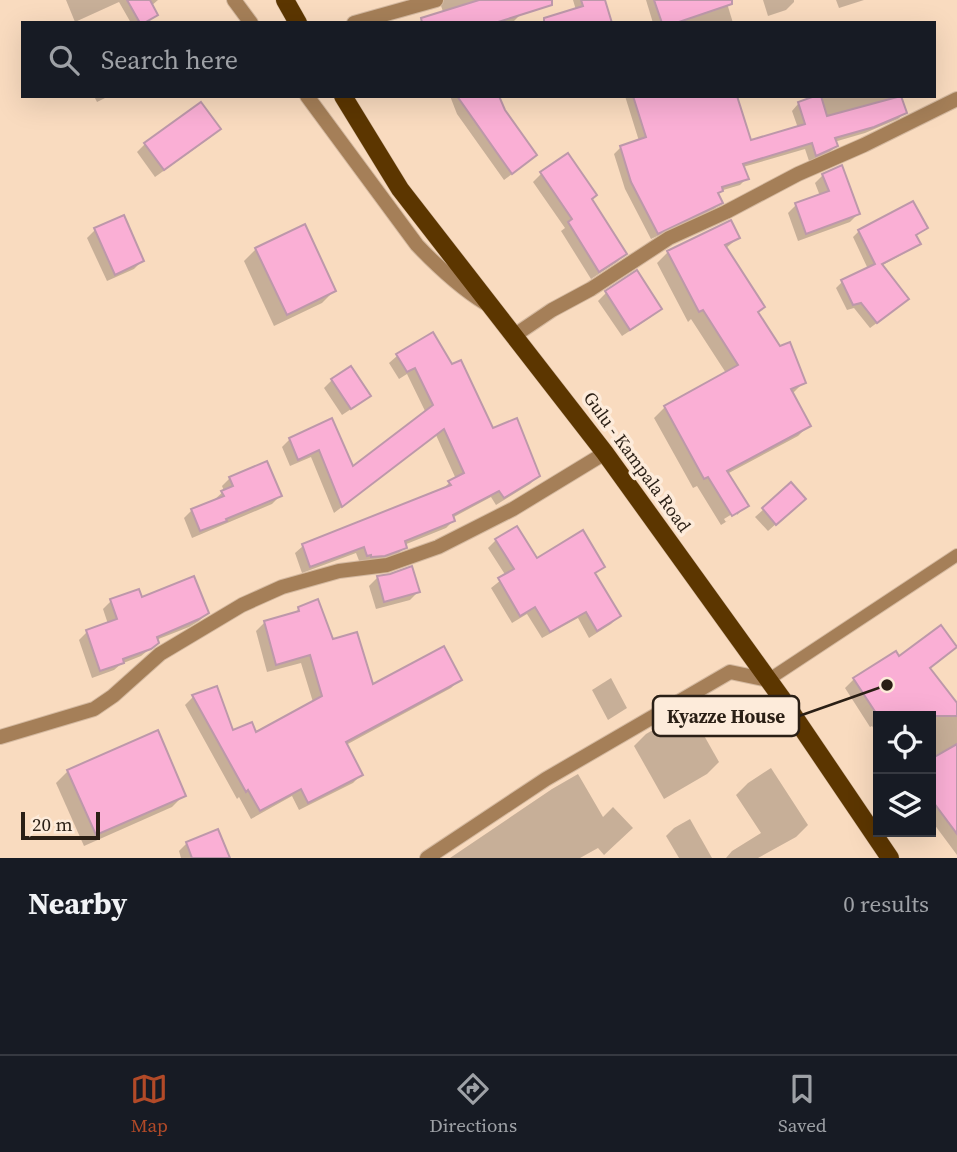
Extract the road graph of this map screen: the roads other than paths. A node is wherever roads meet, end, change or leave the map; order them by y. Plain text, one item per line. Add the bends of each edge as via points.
1 (234, 0) edge
2 (285, 0) edge
3 (436, 0) edge
4 (250, 21) edge
5 (297, 21) edge
6 (361, 21) edge
7 (308, 98) edge
8 (344, 98) edge
9 (957, 99) edge
10 (494, 309) junction
11 (515, 335) junction
12 (605, 453) junction
13 (957, 555) edge
14 (768, 680) junction
15 (0, 737) edge
16 (427, 858) edge
17 (890, 858) edge

1 - 4 street
2 - 5 main road
3 - 6 street
7 - 10 street via 417,245 464,290
8 - 10 main road, Gulu - Kampala Road via 400,189
9 - 11 street via 668,238
10 - 11 main road, Gulu - Kampala Road
11 - 12 main road, Gulu - Kampala Road
12 - 14 main road, Gulu - Kampala Road
12 - 15 street via 513,509 438,547 387,565 339,571 282,587 242,605 160,654 94,709
13 - 14 lane
14 - 16 street via 730,672 546,779
14 - 17 main road, Gulu - Kampala Road

